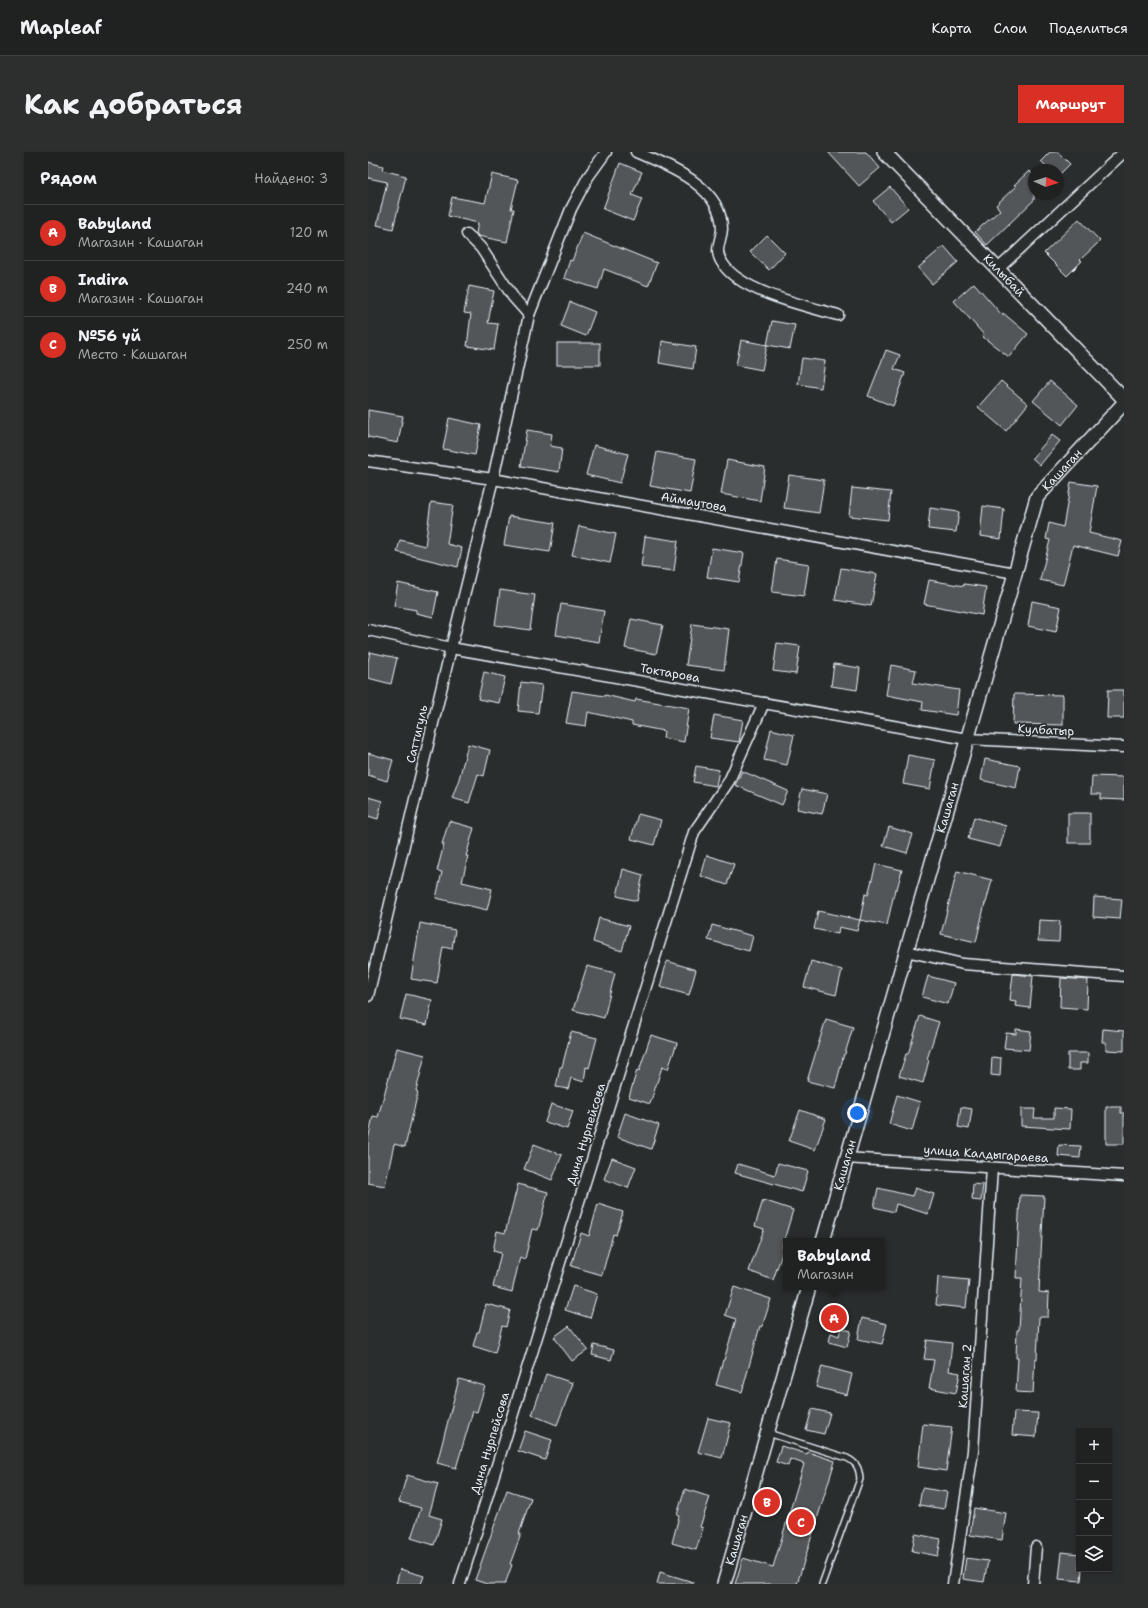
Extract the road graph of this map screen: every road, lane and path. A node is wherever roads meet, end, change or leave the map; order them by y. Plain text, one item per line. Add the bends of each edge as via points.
1 (606, 152) edge
2 (636, 152) edge
3 (885, 152) edge
4 (1124, 152) edge
5 (467, 234) dead end
6 (998, 269) junction
7 (529, 315) junction
8 (838, 315) dead end
9 (1124, 399) edge
10 (1124, 403) edge
11 (368, 462) edge
12 (493, 479) junction
13 (1015, 573) junction
14 (368, 630) edge
15 (451, 648) junction
16 (764, 703) junction
17 (967, 739) junction
18 (1124, 747) edge
19 (906, 951) junction
20 (1124, 976) edge
21 (368, 996) edge
22 (846, 1158) junction
23 (992, 1168) junction
24 (1124, 1176) edge
25 (824, 1238) edge
26 (808, 1290) edge
27 (767, 1433) junction
28 (1036, 1547) dead end
29 (460, 1584) edge
30 (724, 1584) edge
31 (822, 1584) edge
32 (953, 1584) edge
33 (1033, 1584) edge

1 - 7 street, Саттигуль via 588,177 571,209
2 - 8 street via 689,178 711,197 719,211 722,229 719,256 723,265 738,278 758,291
3 - 6 street, Килыбай
4 - 6 street
5 - 7 street via 481,248 513,297
6 - 9 street, Килыбай
7 - 12 street, Саттигуль
10 - 13 street, Кашаган via 1037,497
11 - 12 street, Аймаутова
12 - 13 street, Аймаутова
12 - 15 street, Саттигуль
13 - 17 street, Кашаган
14 - 15 street, Токтарова
15 - 16 street, Токтарова
15 - 21 street, Саттигуль
16 - 17 street, Токтарова
16 - 29 street, Дина Нурпейсова via 729,781 694,832
17 - 18 street, Кулбатыр
17 - 19 street, Кашаган
19 - 20 street via 963,964
19 - 22 street, Кашаган
22 - 23 street, улица Калдыгараева
22 - 25 street, Кашаган
23 - 24 street, улица Калдыгараева
23 - 32 street, Кашаган 2 via 973,1451
26 - 27 street, Кашаган
27 - 30 street, Кашаган
27 - 31 lane via 847,1458 855,1462 859,1469 860,1479
28 - 33 street

